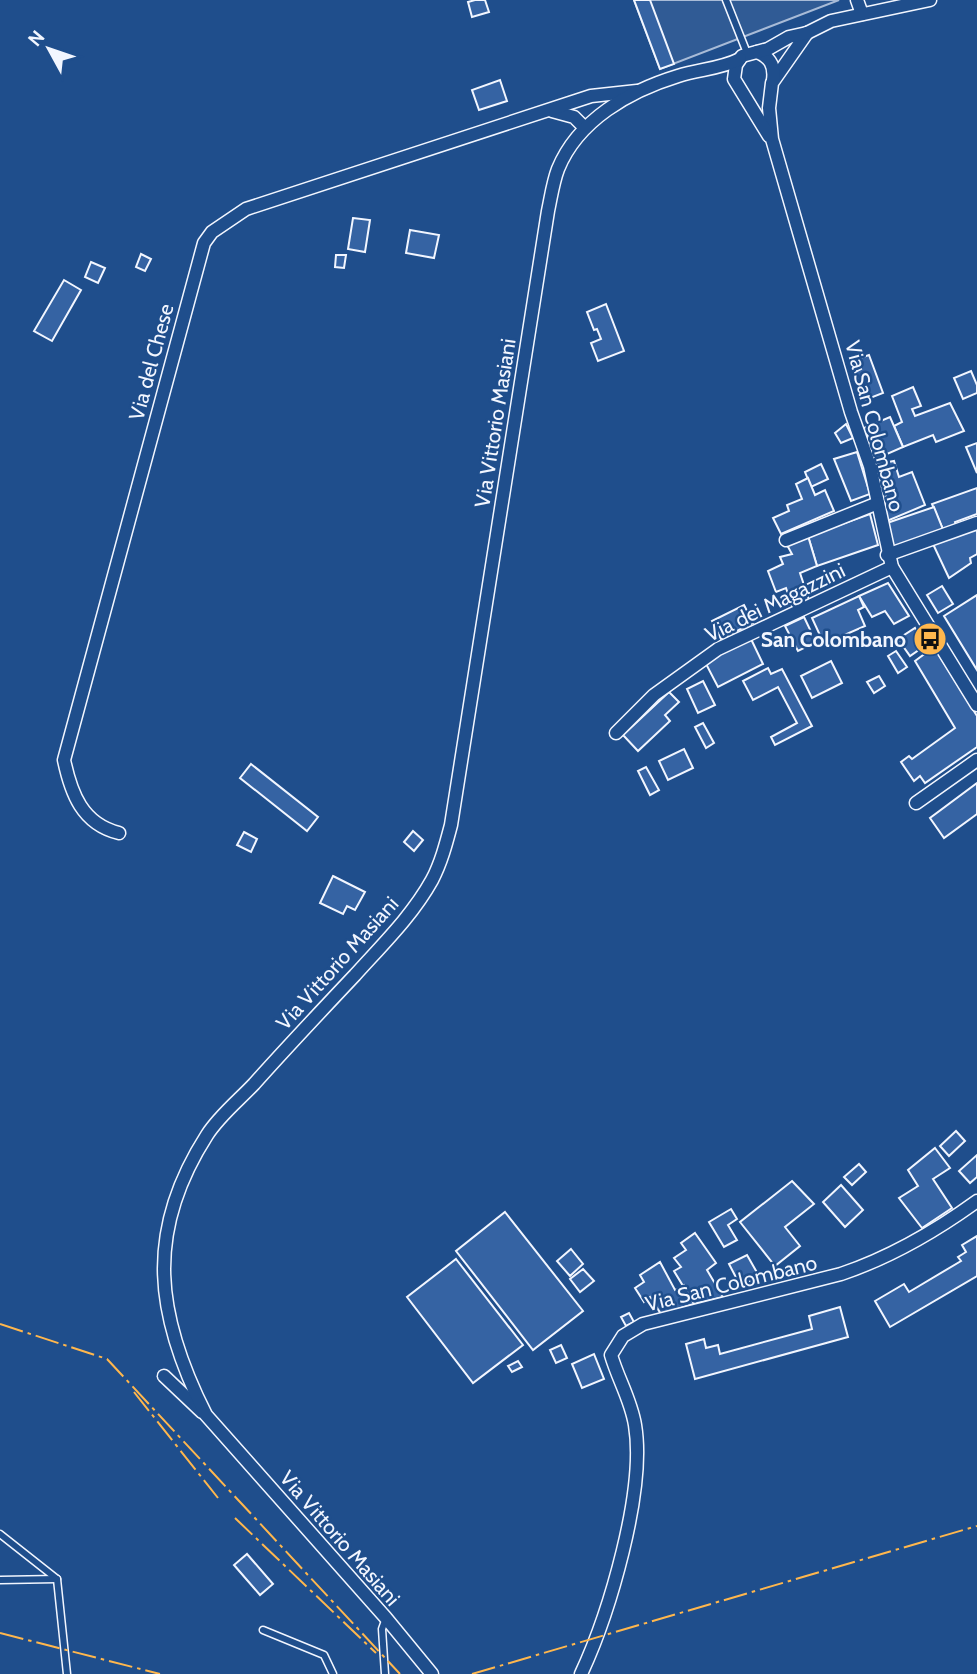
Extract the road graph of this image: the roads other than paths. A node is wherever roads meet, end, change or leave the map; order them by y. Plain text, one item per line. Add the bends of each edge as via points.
1 (726, 0) edge
2 (857, 0) edge
3 (930, 0) edge
4 (862, 14) junction
5 (807, 33) junction
6 (748, 55) junction
7 (716, 69) junction
8 (773, 81) junction
9 (739, 88) junction
10 (641, 90) junction
11 (591, 96) junction
12 (552, 110) junction
13 (599, 116) junction
14 (585, 128) junction
15 (772, 139) junction
16 (878, 503) junction
17 (977, 523) edge
18 (786, 540) dead end
19 (889, 561) junction
20 (977, 705) edge
21 (616, 733) dead end
22 (977, 760) edge
23 (916, 803) dead end
24 (119, 833) dead end
25 (977, 1201) edge
26 (164, 1376) dead end
27 (206, 1415) junction
28 (0, 1534) edge
29 (57, 1579) junction
30 (0, 1580) edge
31 (386, 1618) junction
32 (263, 1630) dead end
33 (67, 1674) edge
34 (333, 1674) edge
35 (385, 1674) edge
36 (432, 1674) edge
37 (581, 1674) edge

1 - 6 lane
2 - 4 street
3 - 4 street
4 - 5 street via 831,21
5 - 6 street
5 - 8 street
6 - 7 street, Via del Chese
6 - 8 street via 770,60
6 - 9 street via 733,74
7 - 9 street
7 - 10 street, Via del Chese via 694,71
8 - 9 street via 758,94
8 - 15 street, Via San Colombano via 769,108
9 - 15 street, Via San Colombano
10 - 11 street, Via del Chese
10 - 13 street, Via del Chese
11 - 12 street, Via del Chese
11 - 13 street
12 - 14 street via 574,117
12 - 24 street, Via del Chese via 246,209 212,232 204,243 64,760 75,801 99,825
13 - 14 street, Via del Chese
14 - 27 street, Via Vittorio Masiani via 566,153 551,199 454,812 442,855 433,878 401,925 209,1132 171,1214 165,1245 166,1307 174,1342
15 - 16 street, Via San Colombano
16 - 18 street
16 - 19 street, Via San Colombano
17 - 19 street, Via dei Magazzini
19 - 20 street, Via San Colombano
19 - 21 street, Via dei Magazzini via 718,649 654,695
22 - 23 street
25 - 37 street, Via San Colombano via 864,1266 643,1324 623,1336 611,1355 635,1427 633,1504 597,1640
26 - 27 street
27 - 31 street, Via Vittorio Masiani
28 - 29 lane
29 - 30 lane
29 - 33 lane
31 - 35 lane via 382,1629
31 - 36 street, Via Vittorio Masiani
32 - 34 lane via 324,1655

